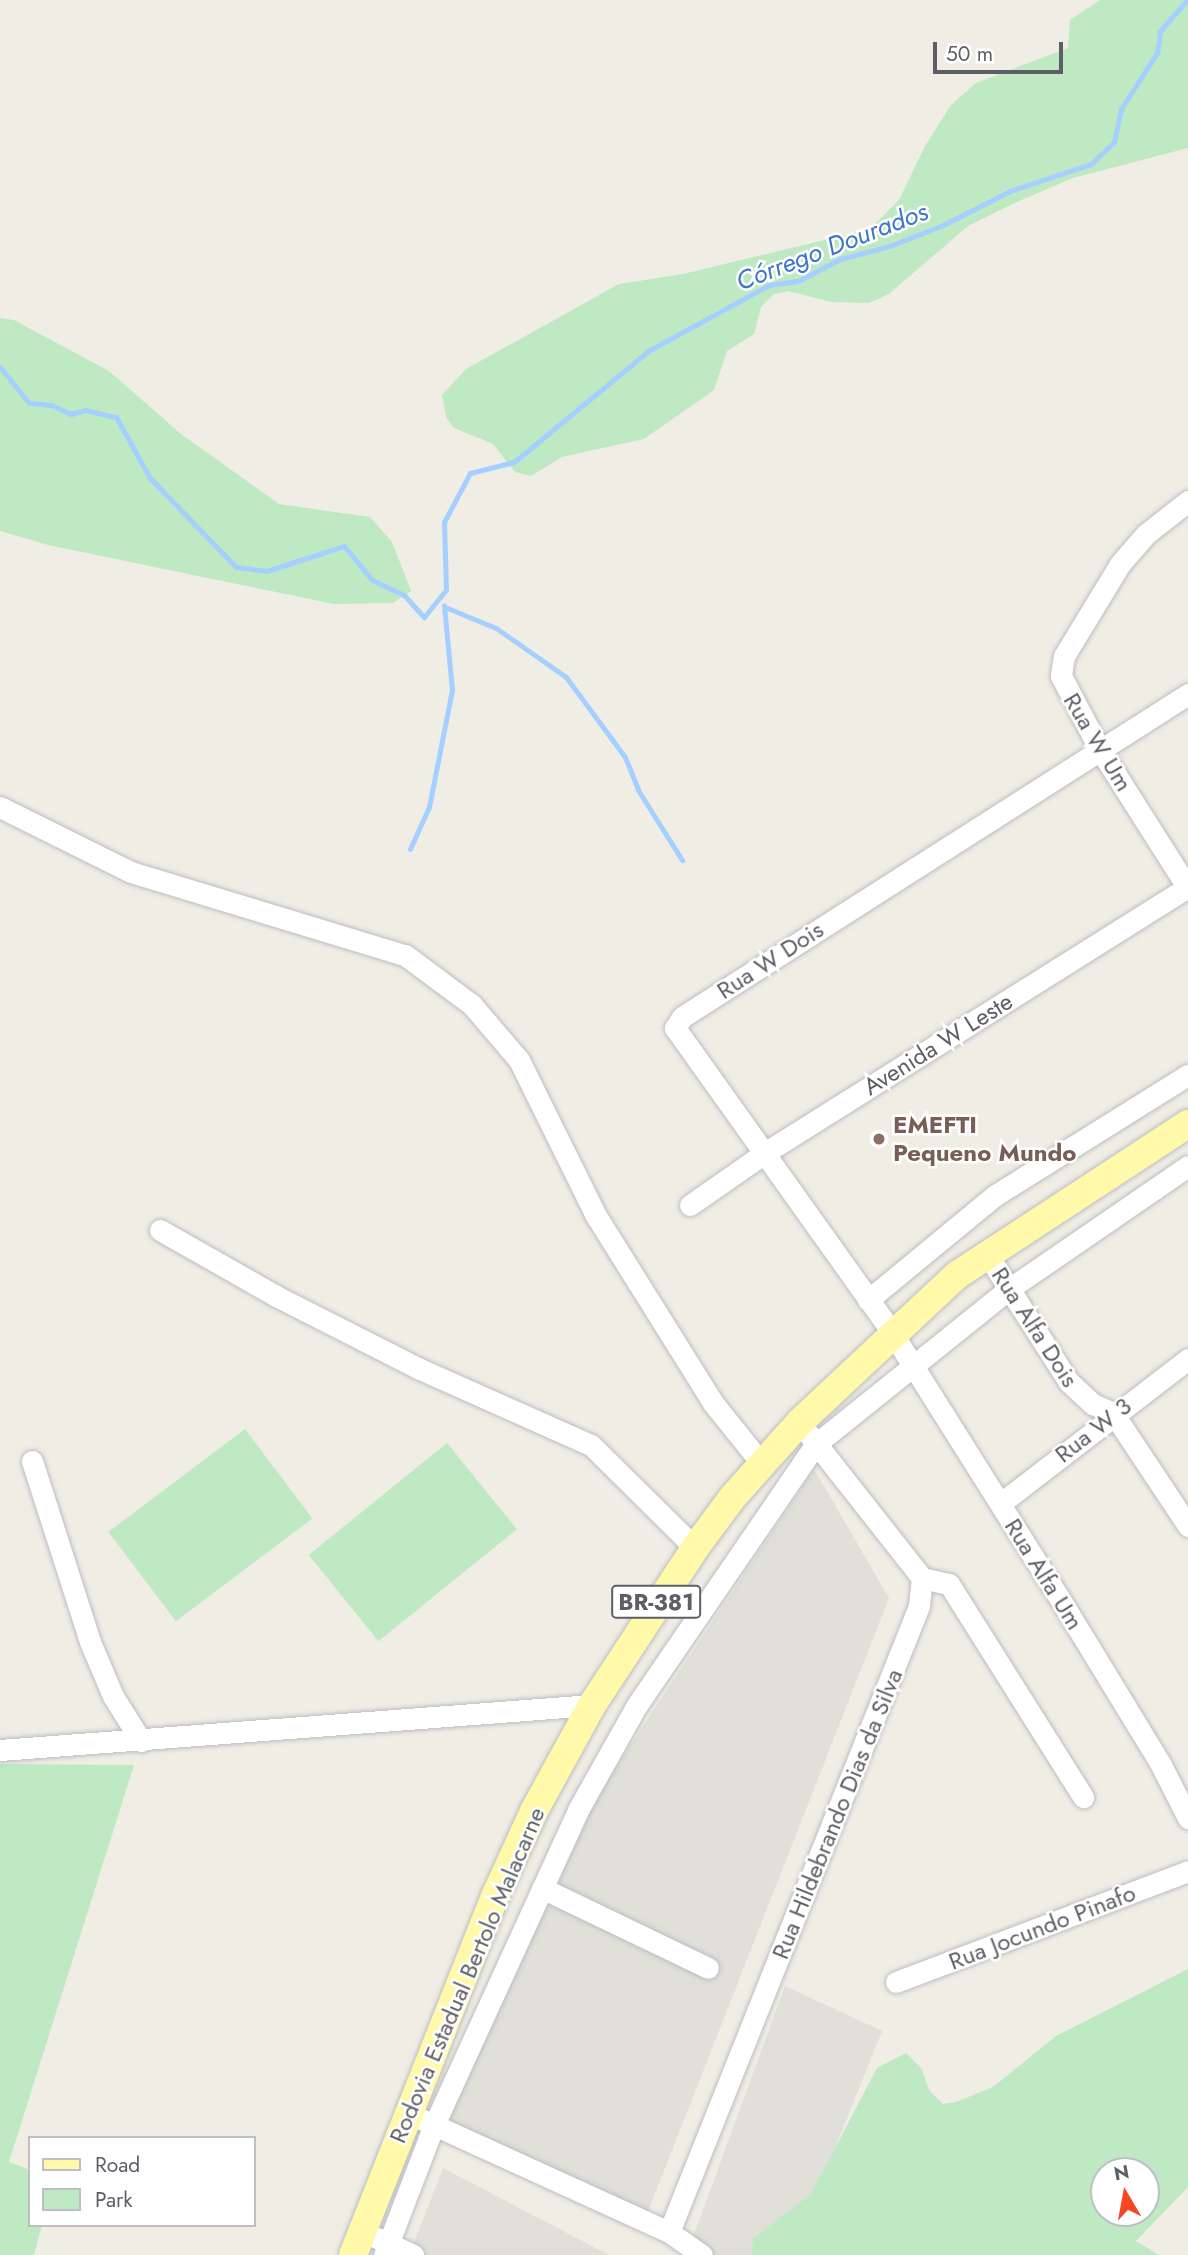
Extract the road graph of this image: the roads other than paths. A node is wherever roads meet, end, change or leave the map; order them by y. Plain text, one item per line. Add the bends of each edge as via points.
1 (1188, 501) edge
2 (1188, 694) edge
3 (1099, 748) junction
4 (0, 807) edge
5 (1188, 887) edge
6 (1188, 1075) edge
7 (1188, 1124) edge
8 (763, 1154) junction
9 (1188, 1166) edge
10 (690, 1205) dead end
11 (160, 1230) dead end
12 (987, 1254) junction
13 (1009, 1289) junction
14 (868, 1300) junction
15 (893, 1334) junction
16 (1188, 1359) edge
17 (914, 1367) junction
18 (1113, 1413) junction
19 (808, 1433) junction
20 (32, 1461) dead end
21 (762, 1464) junction
22 (1001, 1503) junction
23 (1188, 1526) edge
24 (695, 1548) junction
25 (922, 1577) junction
26 (592, 1704) junction
27 (141, 1741) junction
28 (0, 1750) edge
29 (1083, 1797) dead end
30 (1188, 1818) edge
31 (1188, 1871) edge
32 (542, 1888) junction
33 (708, 1968) dead end
34 (896, 1982) dead end
35 (408, 2113) junction
36 (434, 2125) junction
37 (669, 2232) junction
38 (372, 2246) edge
39 (414, 2255) edge
40 (702, 2255) edge

1 - 3 street, Rua W Um via 1146,534 1120,564 1064,656 1064,688
2 - 3 street, Rua W Dois
3 - 5 street, Rua W Um
3 - 8 street, Rua W Dois via 677,1022 676,1036
4 - 21 street via 131,872 405,955 472,1005 519,1060 595,1214 713,1404
5 - 8 street, Avenida W Leste
6 - 14 street via 994,1196
7 - 12 main road, Rodovia Estadual Bertolo Malacarne / BR-381
8 - 10 street, Avenida W Leste
8 - 14 street, Rua W Dois
9 - 13 street
11 - 24 street via 408,1363 591,1445
12 - 13 street, Rua Alfa Dois
12 - 15 main road, Rodovia Estadual Bertolo Malacarne / BR-381
13 - 17 street
13 - 18 street, Rua Alfa Dois via 1080,1395
14 - 15 street, Rua W Dois
15 - 17 street, Rua Alfa Um
15 - 19 main road, Rodovia Estadual Bertolo Malacarne / BR-381
16 - 18 street, Rua W 3
17 - 19 street
17 - 22 street, Rua Alfa Um
18 - 22 street, Rua W 3
18 - 23 street, Rua Alfa Dois
19 - 21 main road, Rodovia Estadual Bertolo Malacarne / BR-381
19 - 25 street
19 - 32 street via 637,1705 578,1810
20 - 27 street via 90,1642 113,1696
21 - 24 main road, Rodovia Estadual Bertolo Malacarne / BR-381
22 - 30 street, Rua Alfa Um via 1160,1763
24 - 26 main road, Rodovia Estadual Bertolo Malacarne / BR-381
25 - 29 street via 949,1584
25 - 37 street, Rua Hildebrando Dias da Silva via 919,1606 899,1661
26 - 27 street
26 - 35 main road, Rodovia Estadual Bertolo Malacarne / BR-381 via 534,1811 496,1894
27 - 28 street
31 - 34 street, Rua Jocundo Pinafo
32 - 33 street
32 - 36 street
35 - 36 street
35 - 38 main road, Rodovia Estadual Bertolo Malacarne / BR-381
36 - 37 street
36 - 38 street
37 - 40 street
38 - 39 street

